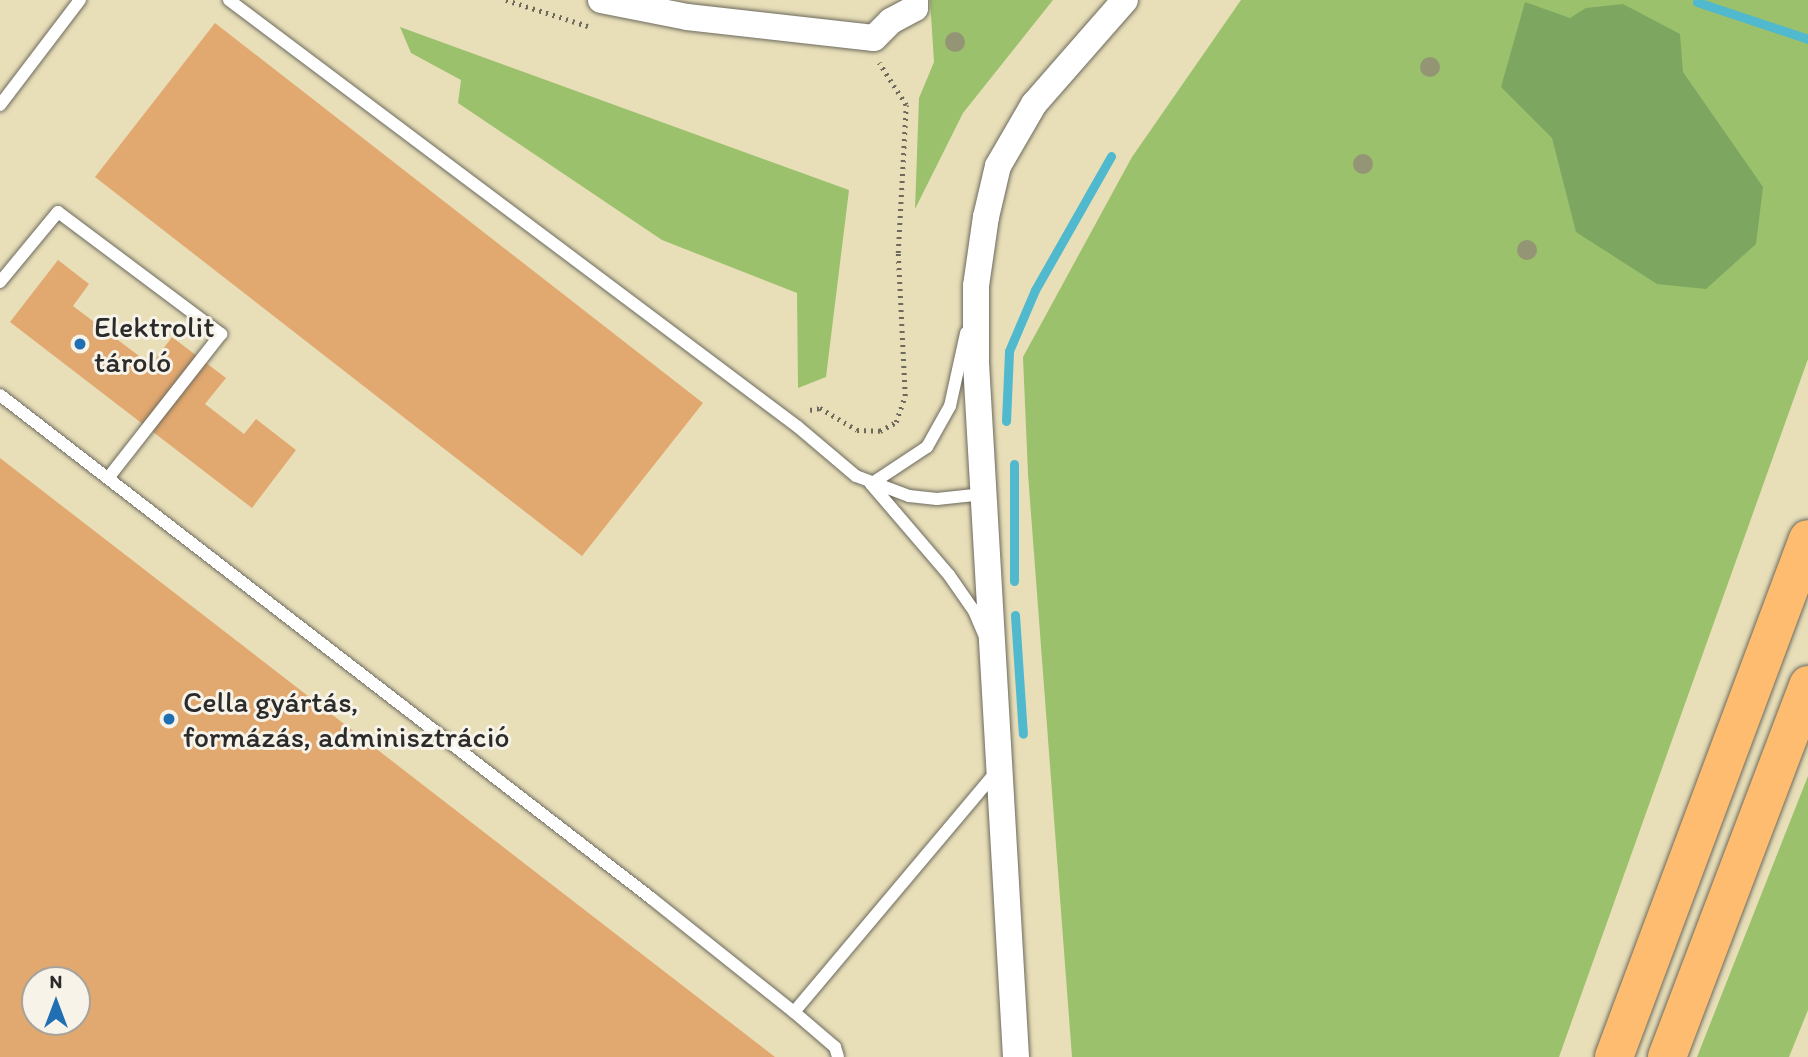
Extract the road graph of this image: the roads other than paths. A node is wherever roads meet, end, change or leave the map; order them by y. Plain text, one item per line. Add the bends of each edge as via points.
1 (80, 0) edge
2 (229, 0) edge
3 (601, 0) edge
4 (1125, 0) edge
5 (915, 4) edge
6 (0, 105) edge
7 (0, 282) edge
8 (976, 286) junction
9 (0, 395) edge
10 (107, 478) junction
11 (871, 484) junction
12 (984, 494) junction
13 (1808, 539) edge
14 (993, 654) junction
15 (1808, 685) edge
16 (1001, 767) junction
17 (794, 1012) junction
18 (838, 1057) edge
19 (1016, 1057) edge
20 (1614, 1057) edge
21 (1667, 1057) edge

1 - 6 lane
2 - 11 lane
3 - 5 street via 687,17 874,38
4 - 8 street via 1034,104 998,166
7 - 10 lane via 58,212 220,334
8 - 11 lane via 950,406 927,447
8 - 12 street
9 - 10 lane
10 - 17 lane
11 - 12 lane via 937,499
11 - 14 lane via 968,602
12 - 14 street
13 - 20 highway
14 - 16 street
15 - 21 highway
16 - 17 lane
16 - 19 street
17 - 18 lane via 835,1047

